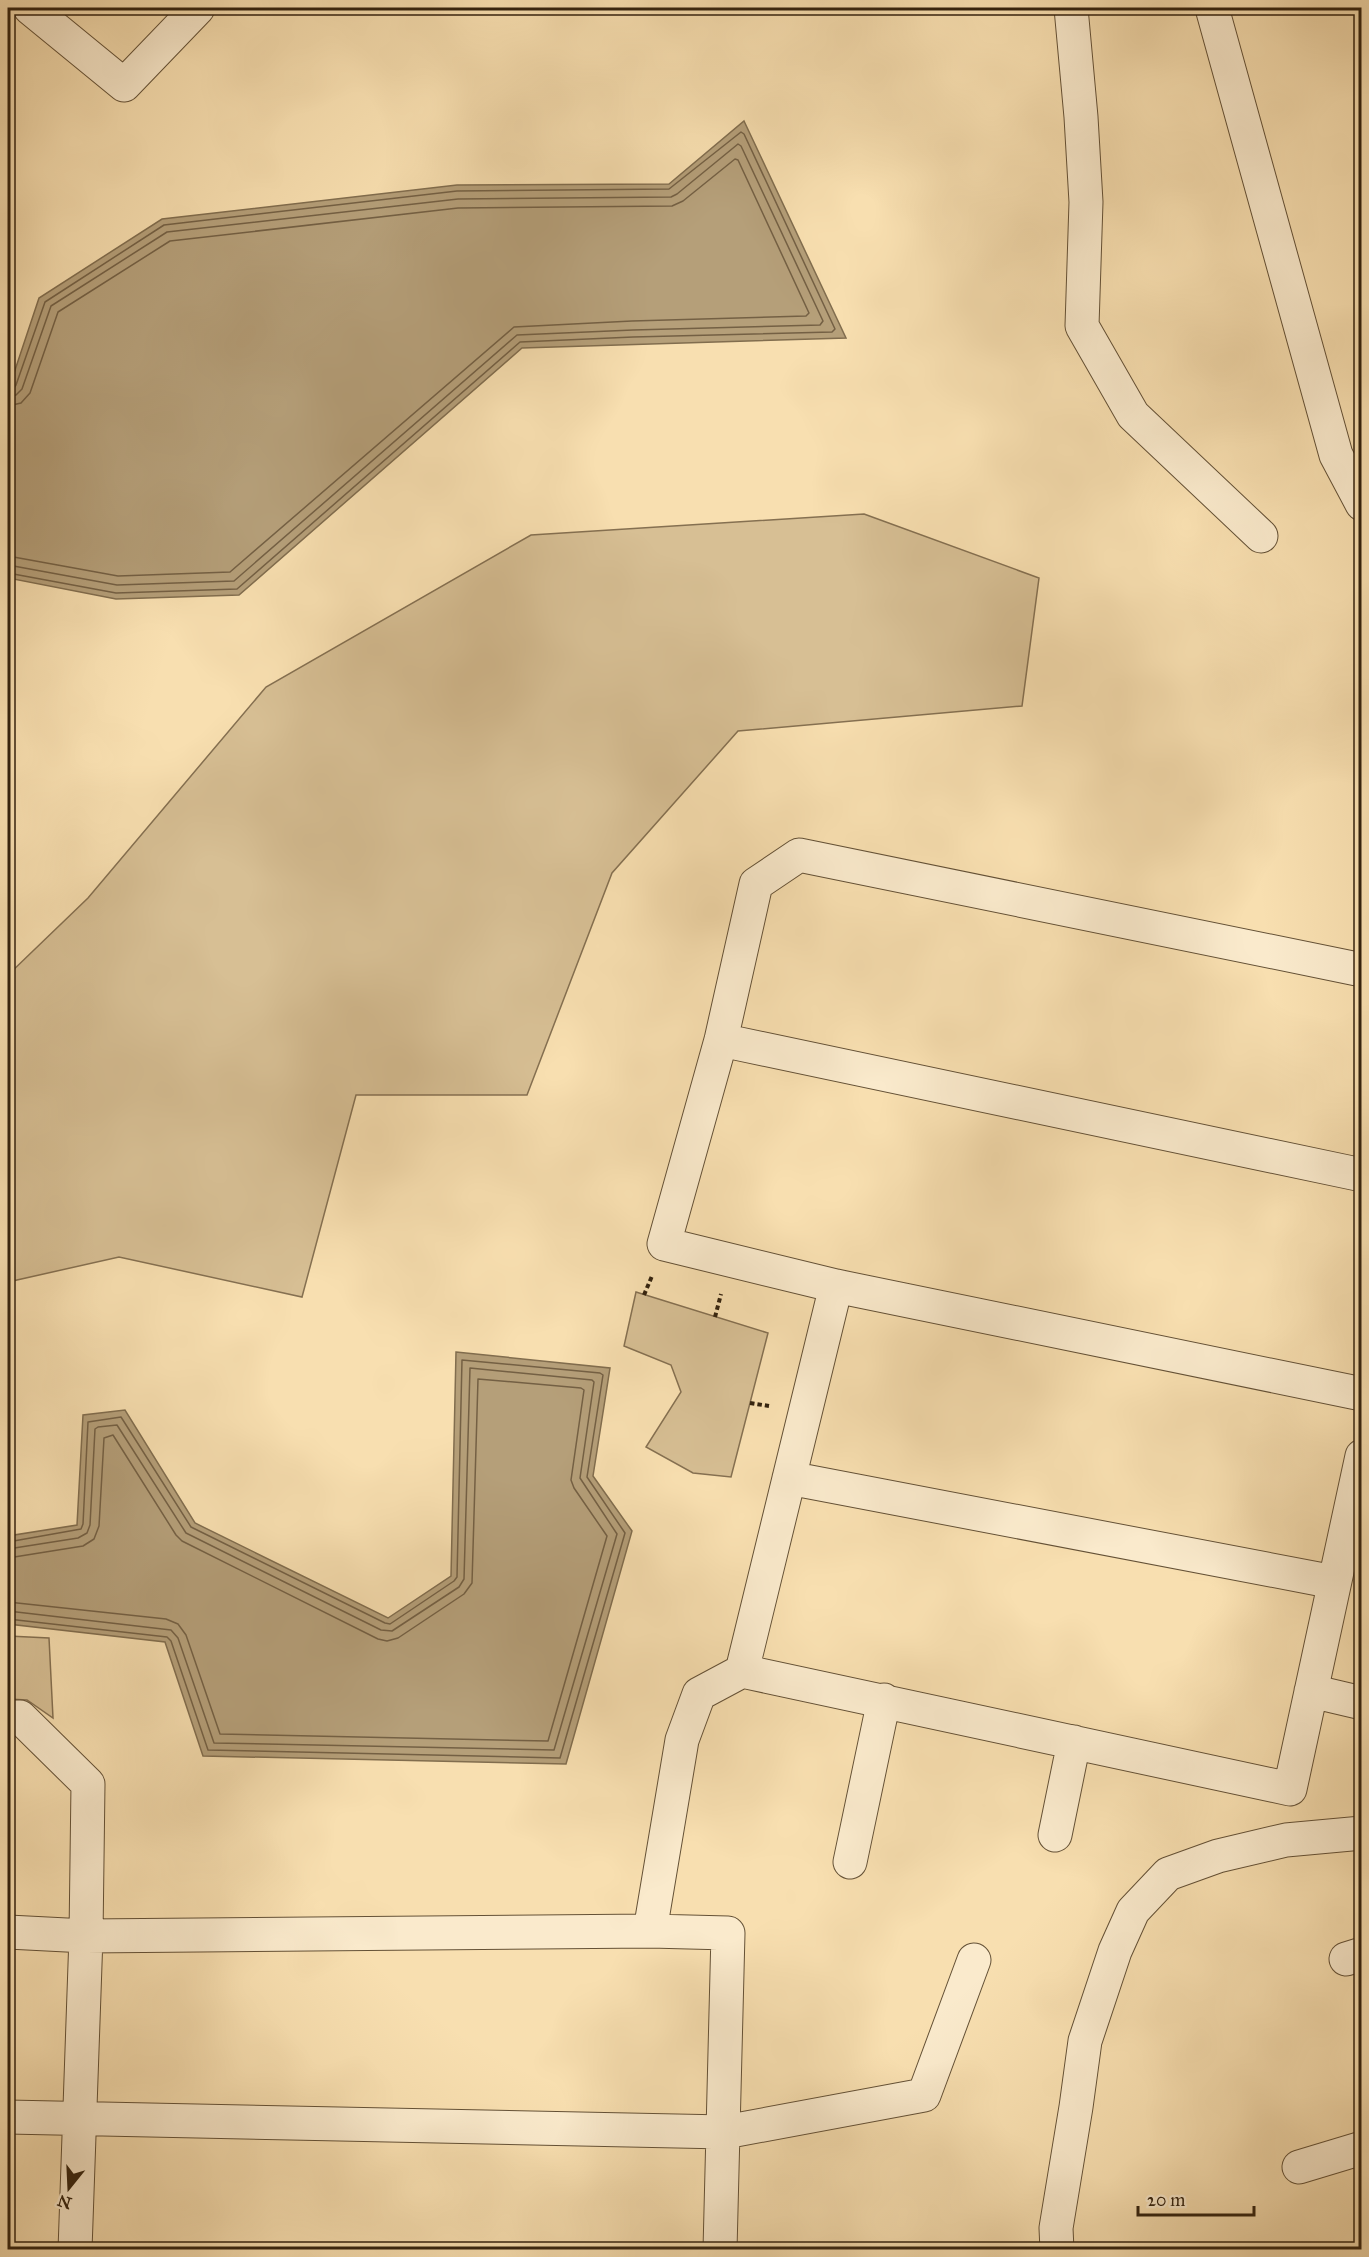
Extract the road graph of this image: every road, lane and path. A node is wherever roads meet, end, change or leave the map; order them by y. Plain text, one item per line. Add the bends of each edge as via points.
1 (30, 8) edge
2 (198, 8) edge
3 (1071, 8) edge
4 (1212, 8) edge
5 (1362, 504) edge
6 (1261, 536) dead end
7 (1362, 970) edge
8 (721, 1040) junction
9 (1362, 1175) edge
10 (836, 1286) junction
11 (1362, 1394) edge
12 (1362, 1456) edge
13 (789, 1478) junction
14 (1334, 1582) junction
15 (742, 1671) junction
16 (1311, 1691) junction
17 (884, 1700) junction
18 (1362, 1703) edge
19 (8, 1717) edge
20 (1074, 1742) junction
21 (1362, 1833) edge
22 (1055, 1834) dead end
23 (850, 1862) dead end
24 (650, 1931) junction
25 (8, 1932) edge
26 (86, 1936) junction
27 (974, 1960) dead end
28 (8, 2117) edge
29 (78, 2118) junction
30 (724, 2132) junction
31 (1362, 2148) edge
32 (1299, 2167) dead end
33 (75, 2250) edge
34 (720, 2250) edge
35 (1057, 2250) edge

1 - 2 street via 124,85
3 - 6 street via 1086,202 1082,326 1133,415
4 - 5 street via 1336,455
7 - 8 street via 799,855 756,884
8 - 9 street
8 - 10 street via 664,1244
10 - 11 street
10 - 13 street
12 - 14 street
13 - 14 street
13 - 15 street
14 - 16 street
15 - 17 street
15 - 24 street via 699,1694 682,1740
16 - 18 street
16 - 20 street via 1290,1789
17 - 20 street
17 - 23 street
19 - 26 street via 20,1717 88,1784
20 - 22 street
21 - 35 street via 1286,1840 1218,1856 1168,1874 1133,1911 1115,1951 1085,2041 1056,2228
24 - 26 street
24 - 30 street via 728,1933
25 - 26 street
26 - 29 street
27 - 30 street via 924,2095
28 - 29 street
29 - 30 street
29 - 33 street
30 - 34 street
31 - 32 street

